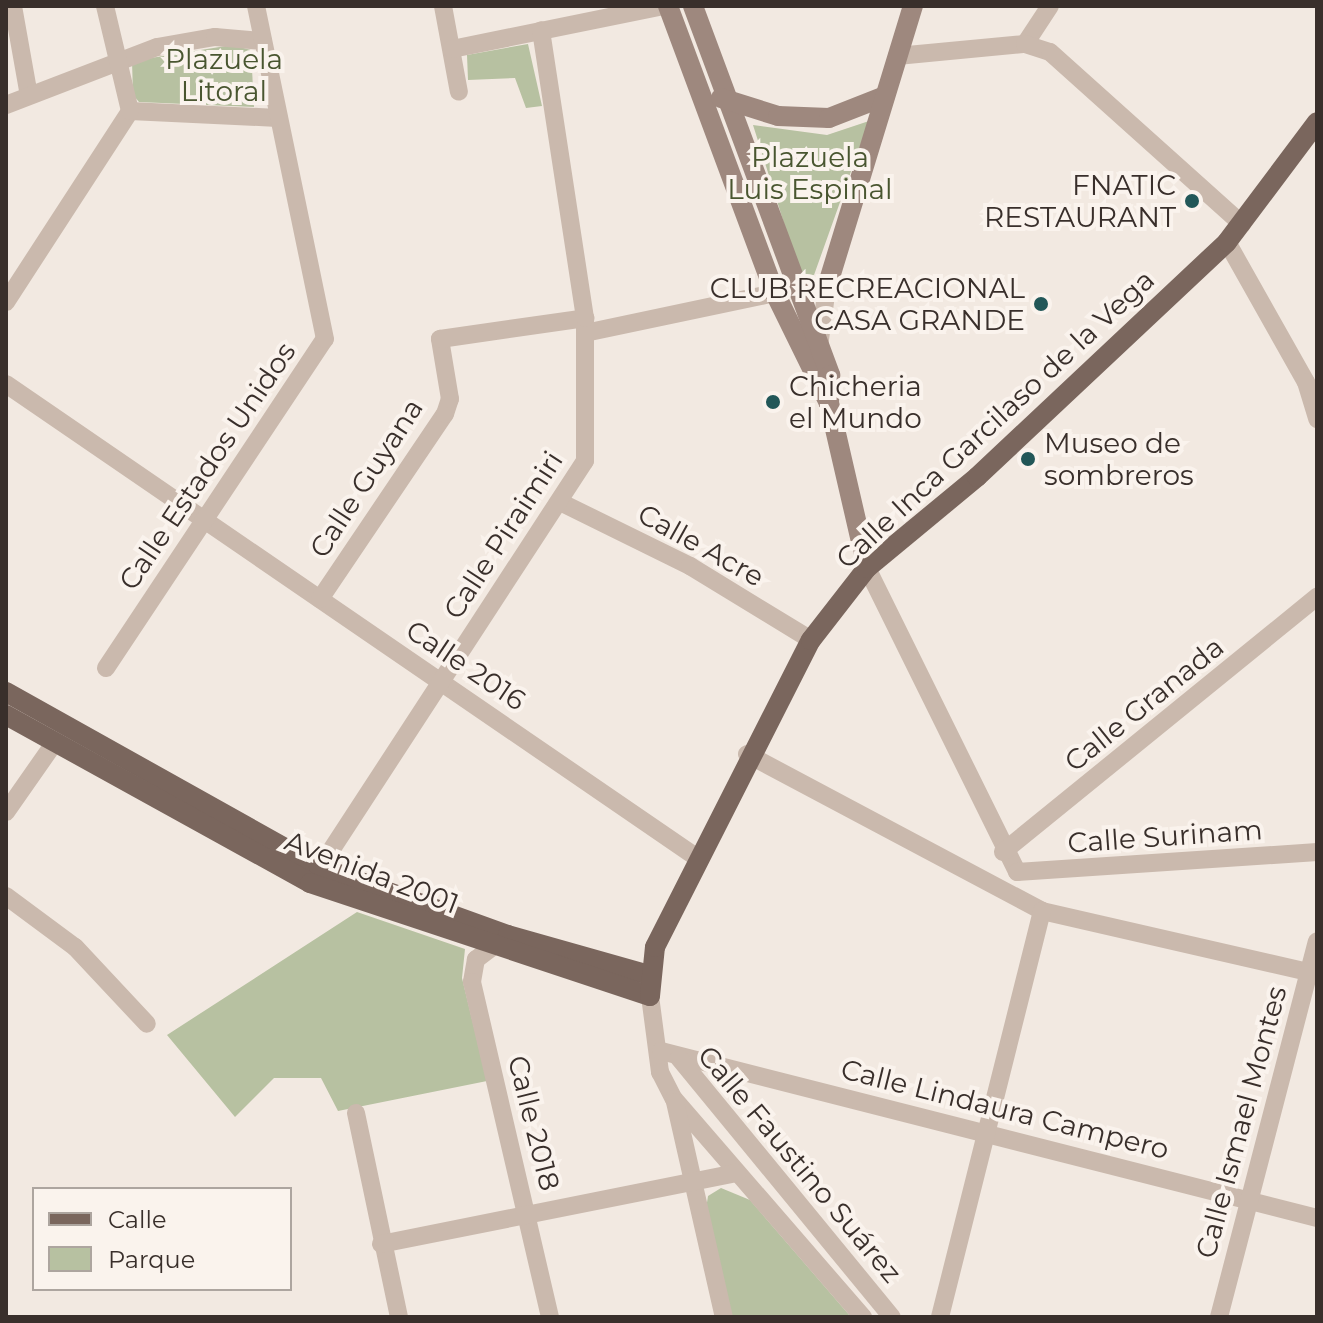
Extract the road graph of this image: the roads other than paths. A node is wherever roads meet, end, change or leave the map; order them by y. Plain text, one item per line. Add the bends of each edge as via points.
1 (13, 6) edge
2 (105, 6) edge
3 (256, 6) edge
4 (443, 6) edge
5 (666, 6) edge
6 (693, 6) edge
7 (913, 6) edge
8 (1050, 6) edge
9 (541, 30) junction
10 (263, 41) junction
11 (1025, 44) junction
12 (452, 49) junction
13 (897, 56) junction
14 (116, 60) junction
15 (459, 92) dead end
16 (29, 96) junction
17 (885, 96) junction
18 (725, 97) junction
19 (6, 105) edge
20 (704, 105) junction
21 (130, 111) junction
22 (278, 118) junction
23 (1317, 122) edge
24 (1242, 224) junction
25 (1227, 242) junction
26 (827, 287) joint
27 (775, 293) junction
28 (6, 302) edge
29 (585, 326) junction
30 (819, 347) junction
31 (6, 384) edge
32 (829, 403) junction
33 (1317, 419) edge
34 (562, 503) junction
35 (197, 515) junction
36 (867, 568) junction
37 (1317, 597) edge
38 (320, 599) junction
39 (811, 640) junction
40 (106, 668) dead end
41 (440, 681) junction
42 (6, 692) edge
43 (6, 715) edge
44 (55, 742) junction
45 (747, 754) junction
46 (6, 812) edge
47 (1003, 852) junction
48 (1317, 852) edge
49 (696, 857) junction
50 (1017, 872) junction
51 (315, 875) junction
52 (1007, 893) junction
53 (6, 896) edge
54 (1042, 911) junction
55 (508, 935) junction
56 (1317, 942) edge
57 (490, 947) junction
58 (1313, 973) edge
59 (649, 975) junction
60 (650, 996) junction
61 (147, 1024) dead end
62 (661, 1051) junction
63 (679, 1058) junction
64 (674, 1099) junction
65 (356, 1113) dead end
66 (989, 1131) junction
67 (737, 1173) junction
68 (692, 1182) junction
69 (1249, 1199) junction
70 (528, 1215) junction
71 (1317, 1218) edge
72 (381, 1244) junction
73 (399, 1317) edge
74 (550, 1317) edge
75 (724, 1317) edge
76 (863, 1317) edge
77 (892, 1317) edge
78 (940, 1317) edge
79 (1219, 1317) edge

1 - 16 street
2 - 14 street
3 - 10 street, Calle Estados Unidos
4 - 12 street
5 - 9 street
5 - 20 main road
6 - 18 main road
7 - 13 main road
8 - 11 street
9 - 12 street
9 - 29 street, Calle Piraimiri
10 - 14 street via 215,37
10 - 22 street, Calle Estados Unidos
11 - 13 street
11 - 24 street via 1050,52
12 - 15 street
13 - 17 main road
14 - 16 street
14 - 21 street
16 - 19 street
17 - 18 main road via 829,118 778,116
17 - 26 main road
18 - 20 main road
18 - 30 main road
20 - 27 main road
21 - 22 street
21 - 28 street
22 - 35 street, Calle Estados Unidos via 325,339
23 - 24 main road, Calle Inca Garcilaso de la Vega
24 - 25 main road, Calle Inca Garcilaso de la Vega
25 - 33 street via 1306,382
25 - 36 main road, Calle Inca Garcilaso de la Vega via 977,477
26 - 30 street
27 - 29 street, Calle Guyana
27 - 32 main road
29 - 34 street, Calle Piraimiri via 590,436 578,479
29 - 38 street, Calle Guyana via 440,339 450,399 445,414
30 - 32 main road via 830,375
31 - 35 street, Calle 2016
32 - 36 main road
34 - 39 street, Calle Acre via 690,566
34 - 41 street, Calle Piraimiri
35 - 38 street, Calle 2016
35 - 40 street, Calle Estados Unidos
36 - 39 main road, Calle Inca Garcilaso de la Vega
36 - 47 street
37 - 47 street, Calle Granada
38 - 41 street, Calle 2016
39 - 45 main road, Calle Inca Garcilaso de la Vega
41 - 49 street, Calle 2016
41 - 51 street, Calle Piraimiri
42 - 51 main road, Avenida 2001
43 - 44 main road, Avenida 2001
44 - 46 street
44 - 51 main road, Avenida 2001
45 - 49 main road, Calle Inca Garcilaso de la Vega
45 - 52 street
47 - 50 street
48 - 50 street, Calle Surinam
49 - 59 main road, Calle Inca Garcilaso de la Vega
50 - 52 street
51 - 55 main road, Avenida 2001
51 - 57 main road, Avenida 2001
52 - 54 street
53 - 61 street via 75,947
54 - 58 street
54 - 66 street
55 - 57 street
55 - 59 main road, Avenida 2001
56 - 58 street, Calle Ismael Montes
57 - 60 main road, Avenida 2001
57 - 70 street, Calle 2018 via 476,959 472,982
58 - 69 street, Calle Ismael Montes
59 - 60 main road, Calle Inca Garcilaso de la Vega
60 - 62 street, Calle Faustino Suárez
62 - 63 street, Calle Faustino Suárez
62 - 64 street, Calle Faustino Suárez via 660,1072
63 - 66 street, Calle Lindaura Campero
63 - 77 street, Calle Faustino Suárez
64 - 67 street, Calle Faustino Suárez
64 - 68 street
65 - 72 street
66 - 69 street, Calle Lindaura Campero
66 - 78 street
67 - 68 street
67 - 76 street, Calle Faustino Suárez
68 - 70 street
68 - 75 street
69 - 71 street, Calle Lindaura Campero
69 - 79 street, Calle Ismael Montes
70 - 72 street
70 - 74 street, Calle 2018
72 - 73 street

